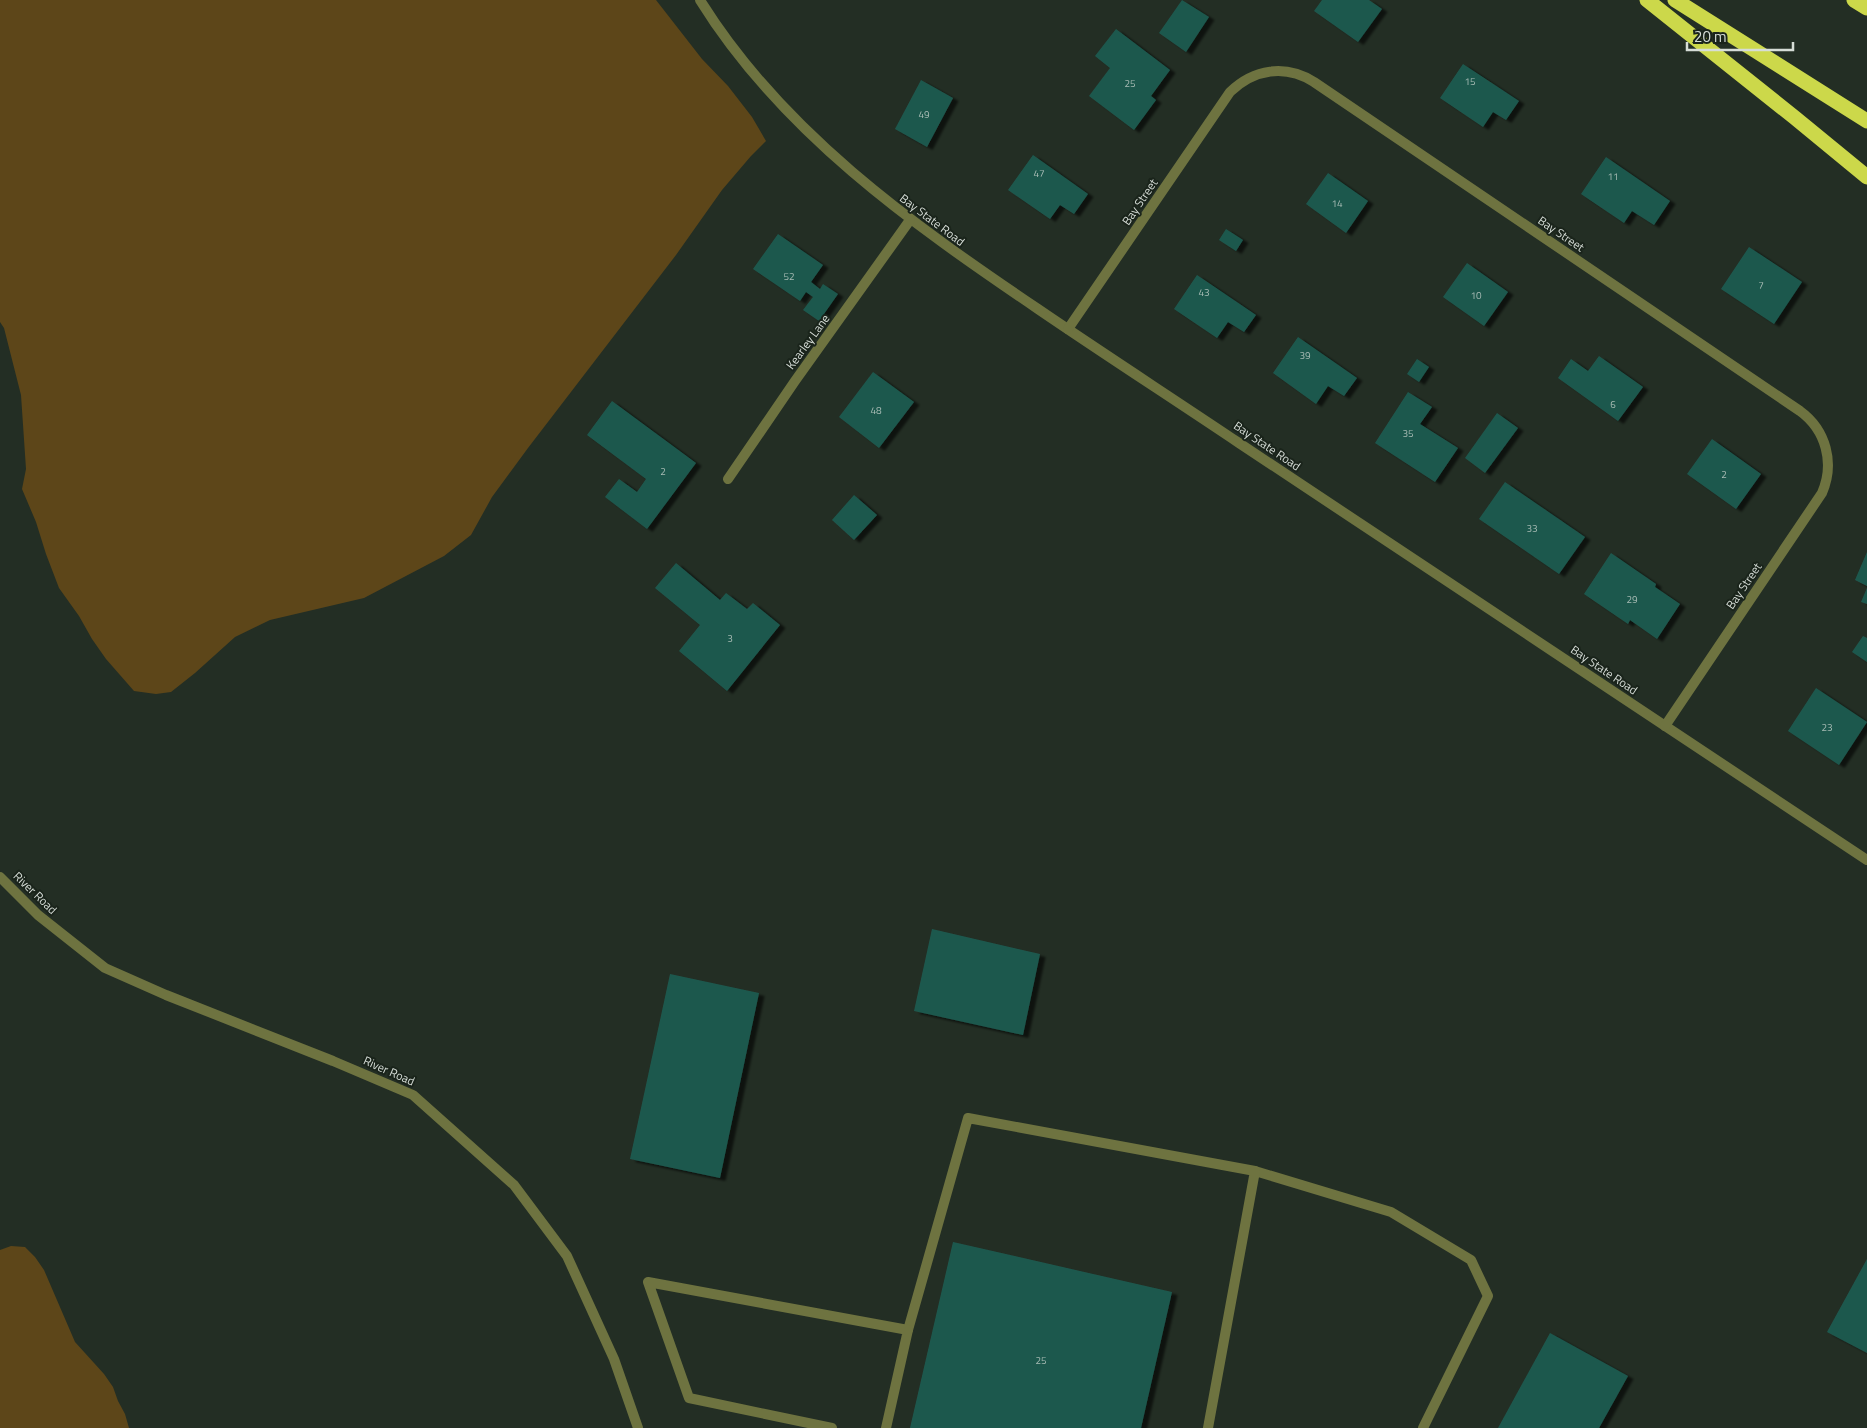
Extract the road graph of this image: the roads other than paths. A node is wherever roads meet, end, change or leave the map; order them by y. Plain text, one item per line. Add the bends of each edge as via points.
1 (700, 0) edge
2 (1647, 0) edge
3 (1675, 0) edge
4 (1854, 0) edge
5 (1867, 8) edge
6 (1867, 121) edge
7 (1867, 177) edge
8 (910, 220) junction
9 (1068, 329) junction
10 (728, 479) dead end
11 (1665, 726) junction
12 (1867, 860) edge
13 (0, 877) edge
14 (1255, 1171) junction
15 (908, 1330) junction
16 (638, 1428) edge
17 (832, 1428) edge
18 (886, 1428) edge
19 (1208, 1428) edge
20 (1423, 1428) edge

1 - 8 street, Bay State Road via 738,54 794,119
2 - 7 highway
3 - 6 highway
4 - 5 highway
8 - 9 street, Bay State Road
8 - 10 street, Kearley Lane
9 - 11 street, Bay State Road
9 - 11 street, Bay Street via 1230,92 1250,77 1274,70 1291,72 1314,82 1800,411 1822,436 1828,460 1822,492
11 - 12 street, Bay State Road
13 - 16 street, River Road via 38,915 105,968 166,996 333,1060 413,1095 514,1185 567,1256 614,1360
14 - 15 street via 968,1118
14 - 19 street
14 - 20 street via 1391,1212 1471,1260 1488,1296
15 - 17 street via 648,1282 689,1398
15 - 18 street

